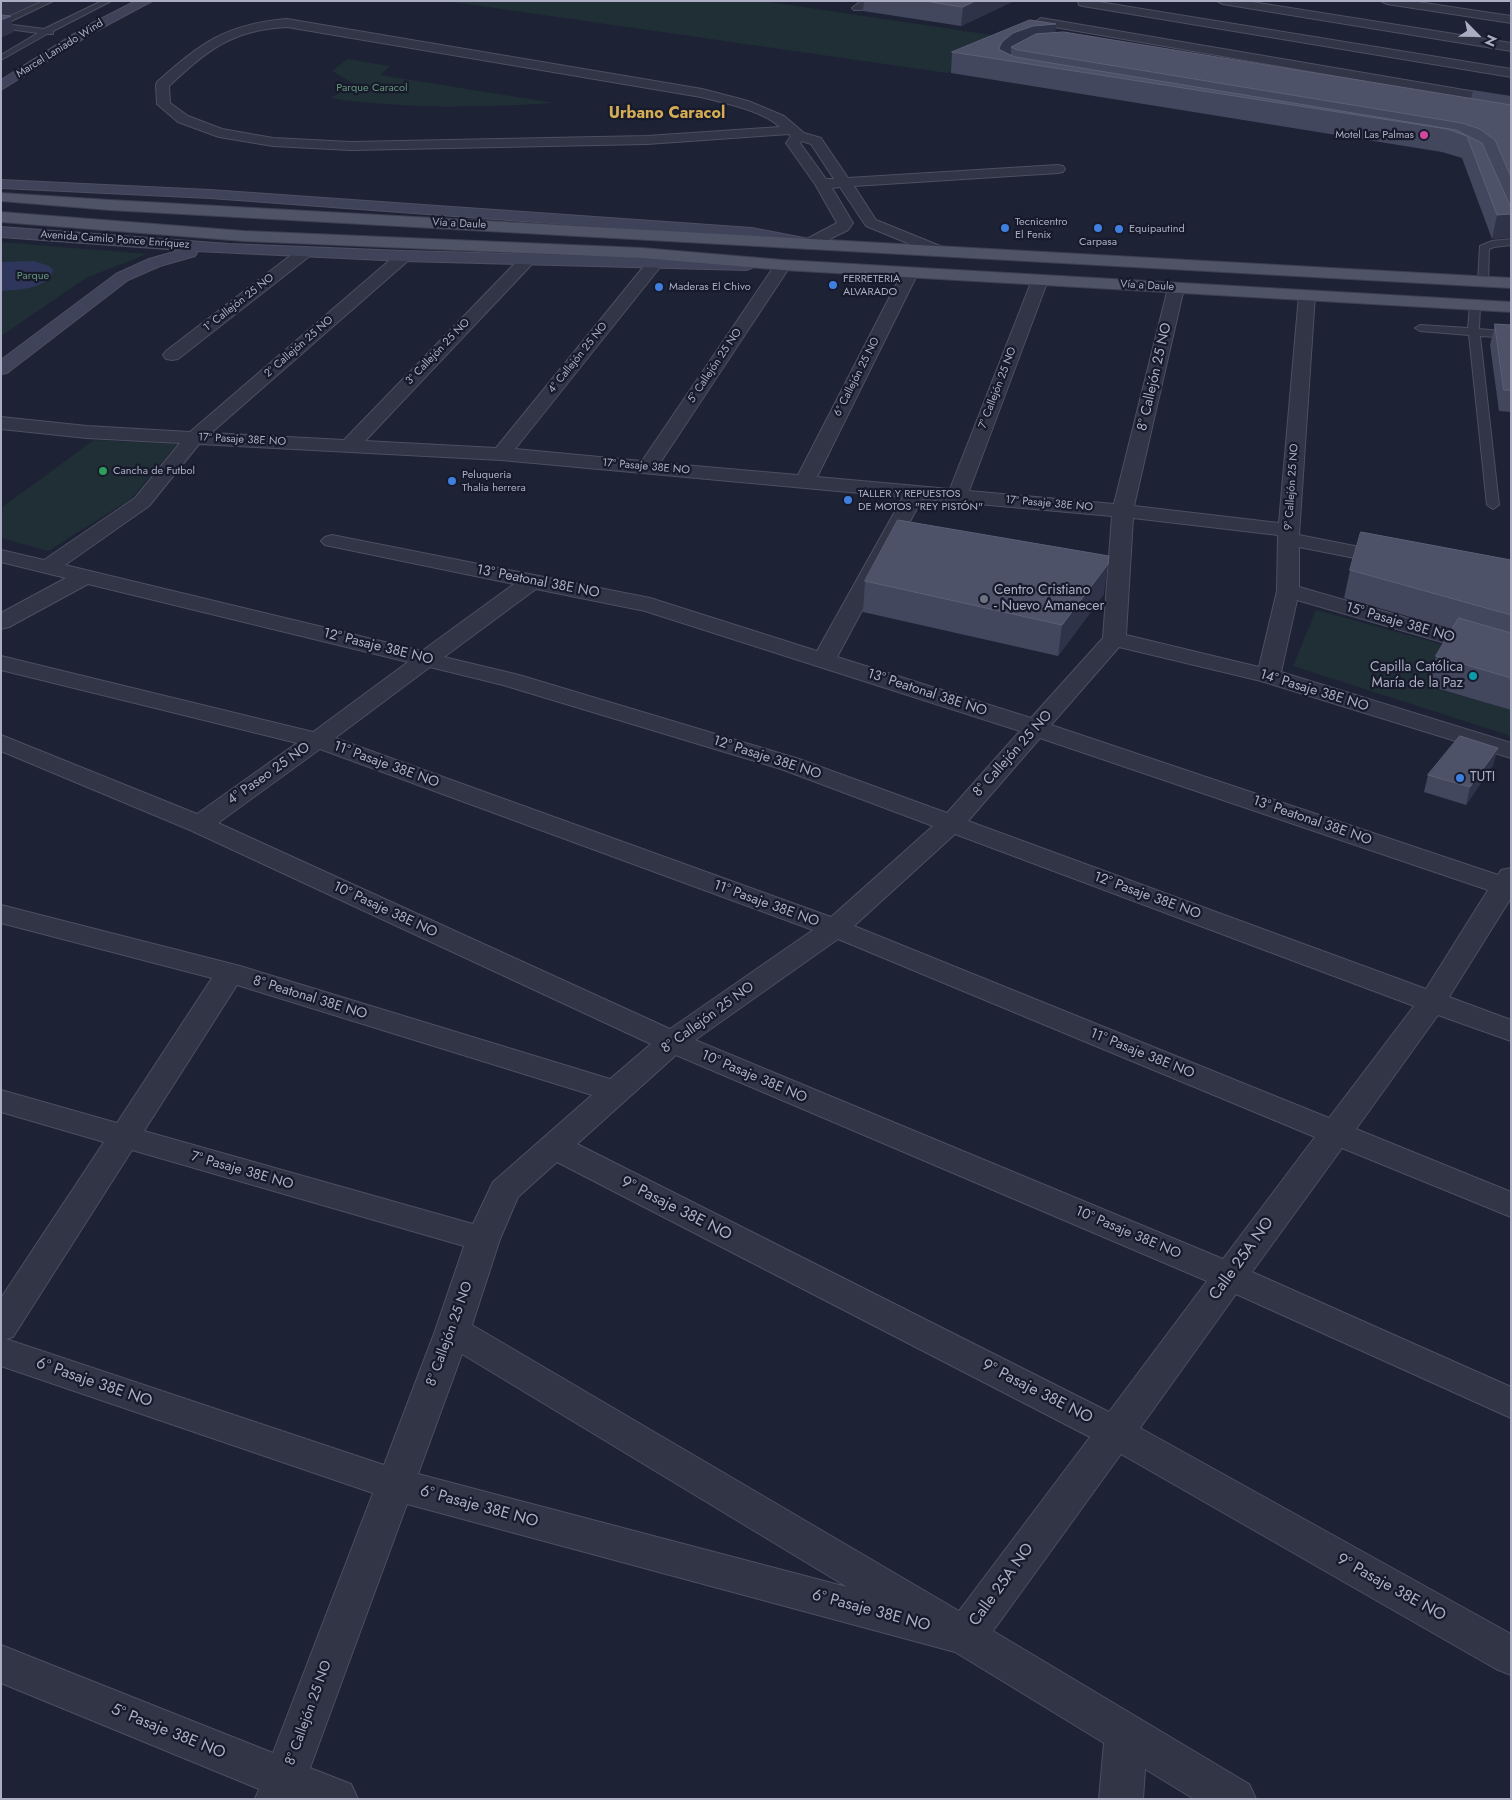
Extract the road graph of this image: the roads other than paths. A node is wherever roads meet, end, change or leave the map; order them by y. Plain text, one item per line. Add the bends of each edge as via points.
1 (50, 1) edge
2 (108, 1) edge
3 (120, 1) edge
4 (146, 1) edge
5 (869, 1) edge
6 (1223, 1) edge
7 (1081, 4) edge
8 (1390, 5) edge
9 (858, 8) dead end
10 (1058, 14) dead end
11 (1511, 20) edge
12 (1, 24) edge
13 (1371, 25) junction
14 (1511, 28) edge
15 (52, 32) junction
16 (1337, 45) junction
17 (1511, 47) edge
18 (1, 58) edge
19 (1, 66) edge
20 (1301, 66) junction
21 (1511, 73) edge
22 (1, 86) edge
23 (1511, 102) edge
24 (796, 133) junction
25 (1058, 169) dead end
26 (845, 183) junction
27 (1, 184) edge
28 (822, 184) junction
29 (1, 197) edge
30 (1, 216) edge
31 (88, 224) joint
32 (1, 232) edge
33 (1511, 242) edge
34 (809, 244) junction
35 (229, 249) junction
36 (939, 251) junction
37 (305, 252) junction
38 (404, 256) junction
39 (528, 259) junction
40 (655, 263) junction
41 (783, 265) junction
42 (910, 272) junction
43 (1040, 280) junction
44 (1483, 282) junction
45 (1511, 283) edge
46 (1176, 288) junction
47 (1307, 295) junction
48 (1475, 305) junction
49 (1511, 307) edge
50 (1420, 328) dead end
51 (1474, 333) junction
52 (1511, 335) edge
53 (172, 355) dead end
54 (1, 369) edge
55 (1, 423) edge
56 (194, 438) junction
57 (349, 446) junction
58 (501, 454) junction
59 (647, 468) junction
60 (804, 482) junction
61 (916, 492) junction
62 (957, 496) junction
63 (1493, 505) dead end
64 (1123, 511) junction
65 (1289, 535) junction
66 (332, 541) dead end
67 (1, 556) edge
68 (1414, 563) edge
69 (48, 567) junction
70 (86, 576) junction
71 (532, 580) junction
72 (1288, 592) junction
73 (1, 622) edge
74 (1114, 640) junction
75 (1511, 656) edge
76 (426, 659) junction
77 (824, 660) junction
78 (1, 663) edge
79 (1268, 676) junction
80 (1036, 728) junction
81 (317, 740) junction
82 (1, 742) edge
83 (1511, 751) edge
84 (198, 824) junction
85 (950, 824) junction
86 (1509, 884) edge
87 (1, 914) edge
88 (835, 928) junction
89 (230, 973) junction
90 (1432, 1002) junction
91 (1511, 1031) edge
92 (672, 1042) junction
93 (616, 1092) junction
94 (1, 1101) edge
95 (1335, 1133) junction
96 (125, 1137) junction
97 (554, 1146) junction
98 (1511, 1205) edge
99 (483, 1240) junction
100 (1229, 1276) junction
101 (1, 1327) edge
102 (452, 1331) junction
103 (1, 1352) edge
104 (1511, 1403) edge
105 (1115, 1432) junction
106 (394, 1484) junction
107 (965, 1636) junction
108 (1511, 1656) edge
109 (1, 1664) edge
110 (1126, 1733) junction
111 (281, 1789) edge
112 (336, 1799) edge
113 (1121, 1799) edge
114 (1234, 1799) edge

1 - 12 lane
2 - 15 lane
3 - 15 main road, Marcel Laniado Wind
4 - 22 main road, Marcel Laniado Wind via 74,38
5 - 9 street
6 - 13 street
7 - 16 street
8 - 11 street
8 - 14 street
10 - 20 street via 1042,22
12 - 15 lane
13 - 16 street
13 - 17 street
15 - 18 lane
15 - 19 main road, Marcel Laniado Wind
16 - 20 street
16 - 21 street
20 - 23 street
24 - 24 street via 779,118 743,104 702,94 287,23 245,28 222,37 162,85 164,104 183,119 220,133 273,142 351,146 441,145
24 - 26 street via 816,140
24 - 28 street via 793,143
25 - 26 street
26 - 28 street
26 - 36 street via 871,223
27 - 34 main road, Vía a Daule via 210,194 752,233
28 - 34 street via 844,223 843,227
29 - 34 main road, Vía a Daule
30 - 31 main road, Avenida Camilo Ponce Enríquez
31 - 41 main road, Vía a Daule via 244,236 642,253
32 - 35 main road, Avenida Camilo Ponce Enríquez
33 - 44 lane via 1484,248
34 - 36 main road, Vía a Daule
35 - 37 main road, Vía a Daule
35 - 54 main road via 168,258 130,273
36 - 44 main road, Vía a Daule
37 - 38 main road, Vía a Daule
37 - 53 street, 1° Callejón 25 NO
38 - 39 main road, Vía a Daule
38 - 56 street, 2° Callejón 25 NO
39 - 40 main road, Vía a Daule
39 - 57 street, 3° Callejón 25 NO
40 - 41 main road, Vía a Daule
40 - 58 street, 4° Callejón 25 NO
41 - 42 main road, Vía a Daule
41 - 59 street, 5° Callejón 25 NO
42 - 43 main road, Vía a Daule
42 - 60 street, 6° Callejón 25 NO
43 - 46 main road, Vía a Daule
43 - 62 street, 7° Callejón 25 NO
44 - 45 main road, Vía a Daule
46 - 47 main road, Vía a Daule
46 - 64 street, 8° Callejón 25 NO
47 - 48 main road, Vía a Daule
47 - 65 street, 9° Callejón 25 NO
48 - 49 main road, Vía a Daule
48 - 51 lane
50 - 51 lane
51 - 52 lane
51 - 63 lane
55 - 56 street, 17° Pasaje 38E NO
56 - 57 street, 17° Pasaje 38E NO
56 - 69 street, 2° Callejón 25 NO via 142,502
57 - 58 street, 17° Pasaje 38E NO
58 - 59 street, 17° Pasaje 38E NO
59 - 60 street, 17° Pasaje 38E NO
60 - 61 street, 17° Pasaje 38E NO
61 - 62 street, 17° Pasaje 38E NO
61 - 77 street
62 - 64 street, 17° Pasaje 38E NO
64 - 65 street, 17° Pasaje 38E NO
64 - 74 street, 8° Callejón 25 NO
65 - 68 street, 17° Pasaje 38E NO
65 - 72 street, 9° Callejón 25 NO
66 - 71 street, 13° Peatonal 38E NO
67 - 69 street, 12° Pasaje 38E NO
69 - 70 street, 12° Pasaje 38E NO
70 - 73 street
70 - 76 street, 12° Pasaje 38E NO
71 - 76 street, 4° Paseo 25 NO
71 - 77 street, 13° Peatonal 38E NO via 650,604
72 - 75 street, 15° Pasaje 38E NO
72 - 79 street, 9° Callejón 25 NO
74 - 79 street, 14° Pasaje 38E NO
74 - 80 street, 8° Callejón 25 NO
76 - 81 street, 4° Paseo 25 NO
76 - 85 street, 12° Pasaje 38E NO via 511,680 790,764
77 - 80 street, 13° Peatonal 38E NO
78 - 81 street, 11° Pasaje 38E NO
79 - 83 street, 14° Pasaje 38E NO
80 - 85 street, 8° Callejón 25 NO
80 - 86 street, 13° Peatonal 38E NO
81 - 84 street, 4° Paseo 25 NO
81 - 88 street, 11° Pasaje 38E NO
82 - 84 street, 10° Pasaje 38E NO
84 - 92 street, 10° Pasaje 38E NO
85 - 88 street, 8° Callejón 25 NO
85 - 90 street, 12° Pasaje 38E NO
86 - 90 street, Calle 25A NO
87 - 89 street, 8° Peatonal 38E NO
88 - 92 street, 8° Callejón 25 NO
88 - 95 street, 11° Pasaje 38E NO
89 - 93 street, 8° Peatonal 38E NO
89 - 96 street
90 - 91 street, 12° Pasaje 38E NO
90 - 95 street, Calle 25A NO
92 - 93 street, 8° Callejón 25 NO
92 - 100 street, 10° Pasaje 38E NO
93 - 97 street, 8° Callejón 25 NO
94 - 96 street, 7° Pasaje 38E NO
95 - 98 street, 11° Pasaje 38E NO
95 - 100 street, Calle 25A NO
96 - 99 street, 7° Pasaje 38E NO
96 - 101 street
97 - 99 street, 8° Callejón 25 NO via 505,1190
97 - 105 street, 9° Pasaje 38E NO
99 - 102 street, 8° Callejón 25 NO
100 - 104 street, 10° Pasaje 38E NO
100 - 105 street, Calle 25A NO
102 - 106 street, 8° Callejón 25 NO
102 - 107 street, 6° Pasaje 38E NO
103 - 106 street, 6° Pasaje 38E NO
105 - 107 street, Calle 25A NO
105 - 108 street, 9° Pasaje 38E NO
106 - 107 street, 6° Pasaje 38E NO
106 - 111 street, 8° Callejón 25 NO
107 - 110 street, 6° Pasaje 38E NO
109 - 111 street, 5° Pasaje 38E NO
110 - 113 street
110 - 114 street, 6° Pasaje 38E NO
111 - 112 street, 5° Pasaje 38E NO

